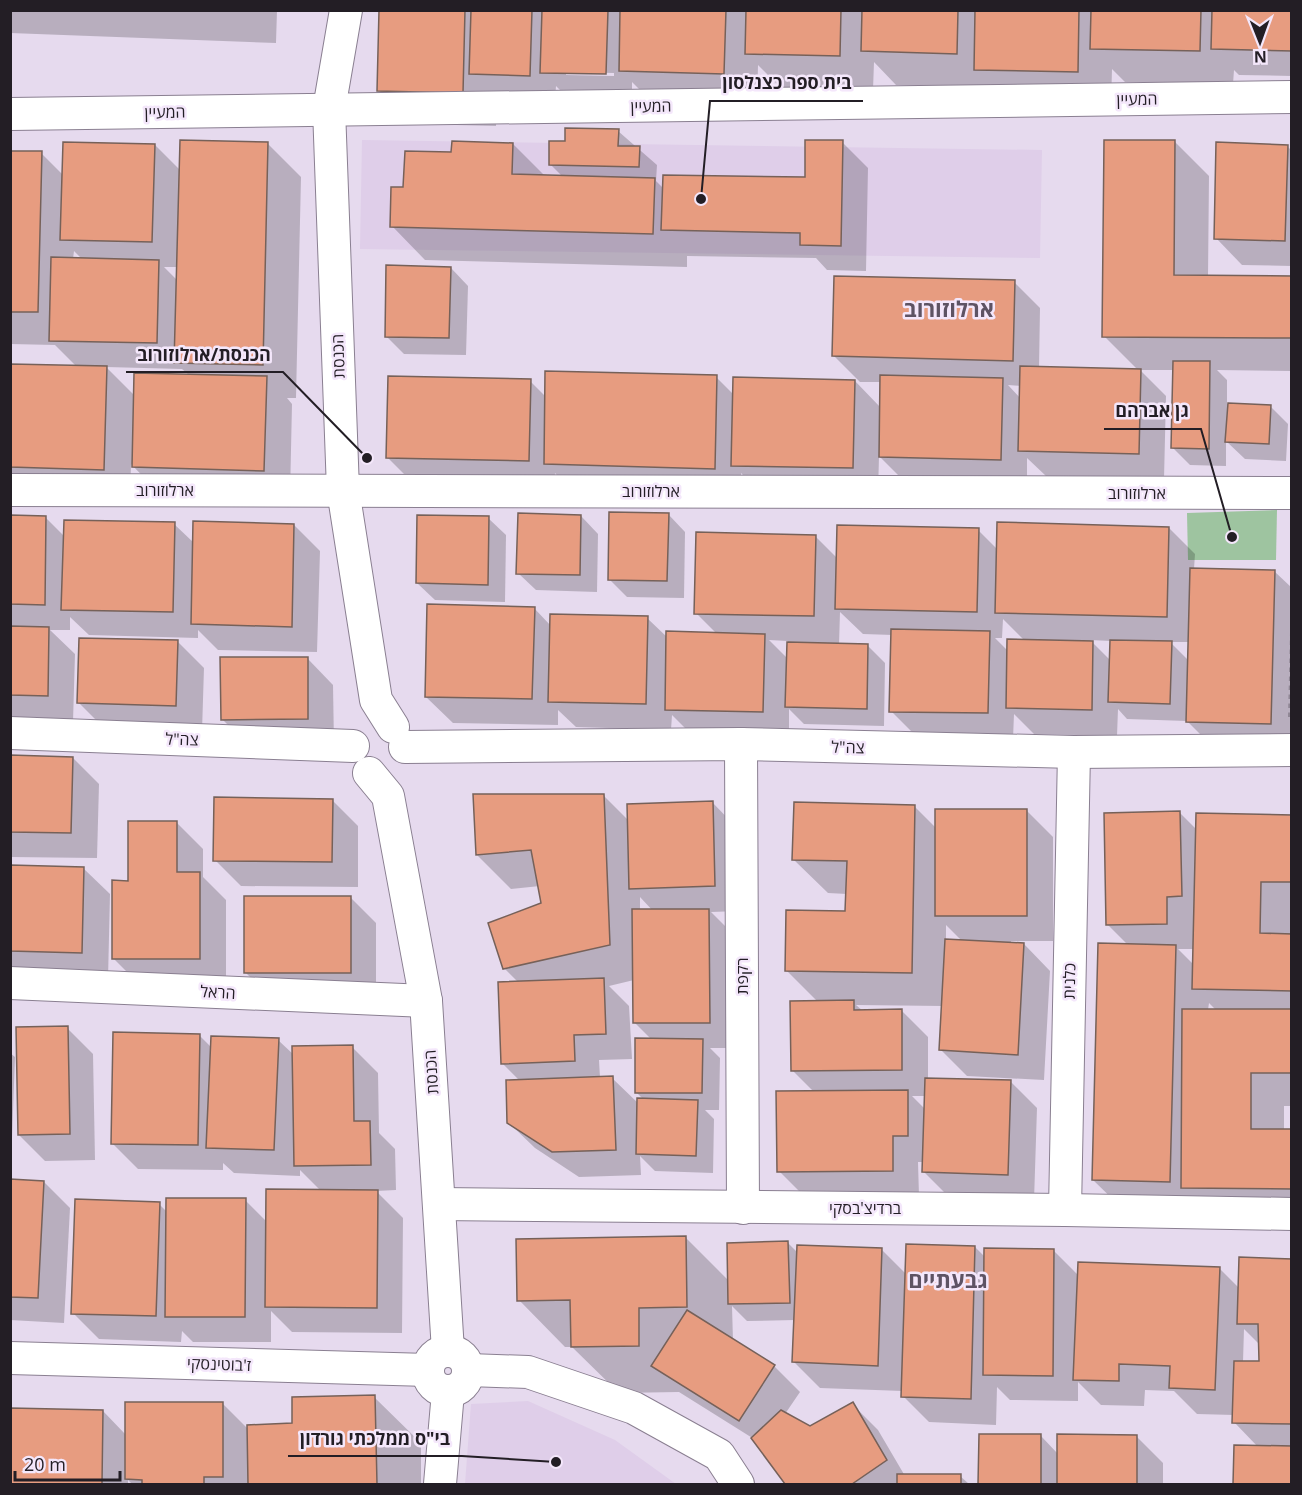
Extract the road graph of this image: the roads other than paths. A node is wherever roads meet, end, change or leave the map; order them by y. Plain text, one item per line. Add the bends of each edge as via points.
1 (346, 10) edge
2 (1292, 97) edge
3 (329, 109) junction
4 (10, 114) edge
5 (10, 490) edge
6 (343, 490) junction
7 (1292, 493) edge
8 (376, 700) junction
9 (10, 733) edge
10 (358, 737) junction
11 (741, 744) junction
12 (399, 746) junction
13 (1291, 750) edge
14 (1074, 752) junction
15 (379, 784) junction
16 (10, 983) edge
17 (426, 1002) junction
18 (439, 1204) junction
19 (743, 1208) junction
20 (1065, 1210) junction
21 (1292, 1214) edge
22 (10, 1358) edge
23 (448, 1371) junction
24 (440, 1485) edge
25 (738, 1485) edge

1 - 3 street, הכנסת
2 - 3 street, המעיין
3 - 4 street, המעיין
3 - 6 street, הכנסת
5 - 6 street, ארלוזורוב
6 - 7 street, ארלוזורוב
6 - 8 street, הכנסת
8 - 10 street
8 - 12 street
9 - 10 street, צה"ל
10 - 12 street, צה"ל via 374,723 387,724
10 - 15 street via 355,759
11 - 12 street, צה"ל
11 - 14 street, צה"ל
11 - 19 street, רקפת
12 - 15 street
13 - 14 street, צה"ל
14 - 20 street, כלנית
15 - 17 street, הכנסת
16 - 17 street, הראל
17 - 18 street, הכנסת
18 - 19 street, ברדיצ'בסקי
18 - 23 street, הכנסת
19 - 20 street, ברדיצ'בסקי
20 - 21 street, ברדיצ'בסקי
22 - 23 street, ז'בוטינסקי
23 - 24 street, הכנסת
23 - 25 street, ז'בוטינסקי via 528,1372 634,1408 720,1455

